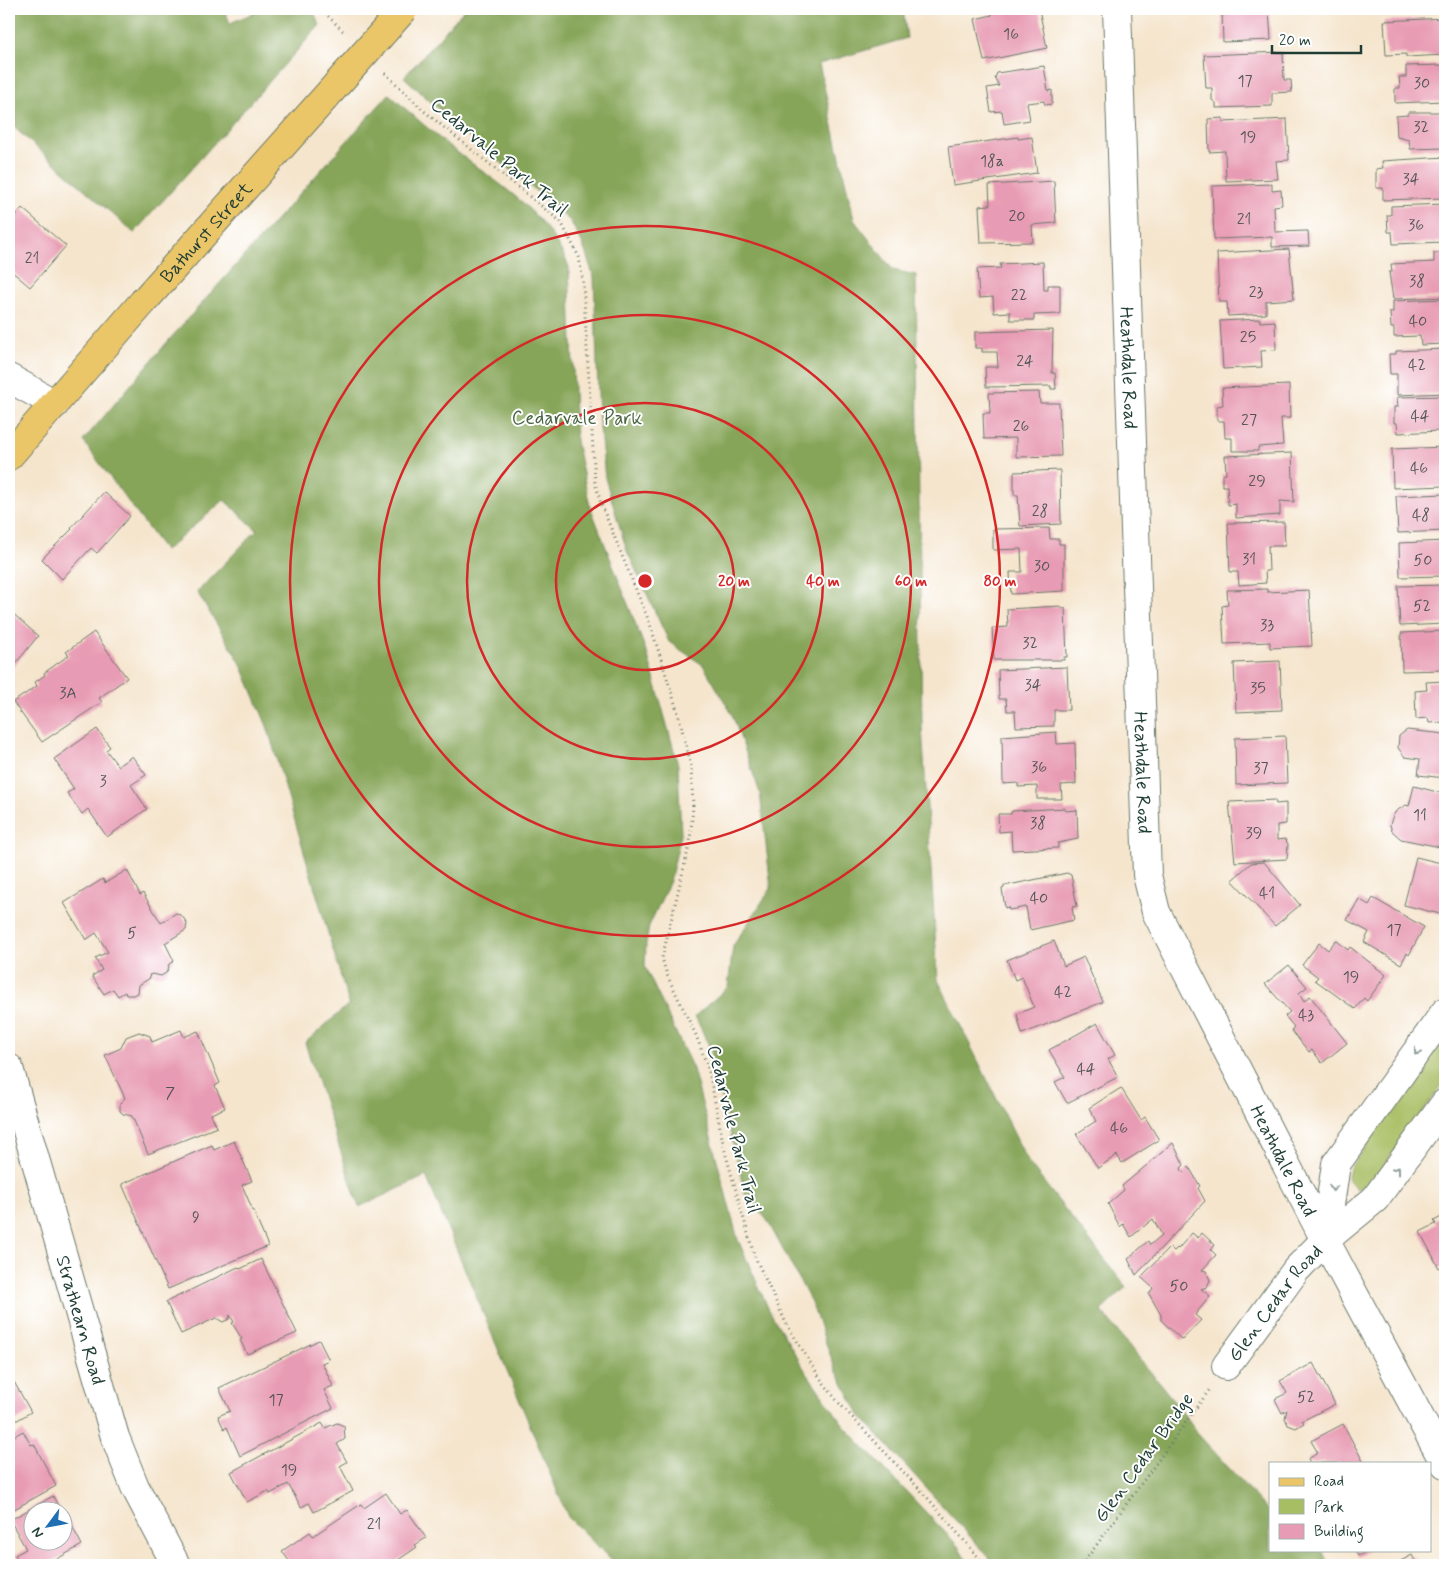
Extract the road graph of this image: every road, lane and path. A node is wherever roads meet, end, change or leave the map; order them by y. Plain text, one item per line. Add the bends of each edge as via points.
1 (321, 9) edge
2 (404, 9) edge
3 (1117, 9) edge
4 (348, 36) dead end
5 (383, 70) dead end
6 (9, 378) edge
7 (55, 404) junction
8 (9, 456) edge
9 (1445, 1012) edge
10 (9, 1068) edge
11 (1445, 1103) edge
12 (1325, 1240) junction
13 (1226, 1366) joint
14 (1445, 1464) edge
15 (176, 1565) edge
16 (985, 1565) edge
17 (1082, 1565) edge

1 - 4 path
2 - 7 main road, Bathurst Street, bridge
3 - 12 street, Heathdale Road via 1146,875 1156,912
5 - 16 path, Cedarvale Park Trail via 424,111 561,222 579,257 595,482 650,624 691,766 693,806 690,842 665,940 662,958 667,975 700,1044 709,1071 724,1148 754,1255 791,1332 838,1402
6 - 7 street
7 - 8 main road, Bathurst Street
9 -> 12 street via 1336,1164
10 - 15 street, Strathearn Road via 115,1437 135,1487
12 -> 11 street, Glen Cedar Road via 1375,1199
12 - 13 street, Glen Cedar Road via 1296,1270
12 - 14 street, Heathdale Road
13 - 17 path, Glen Cedar Bridge

